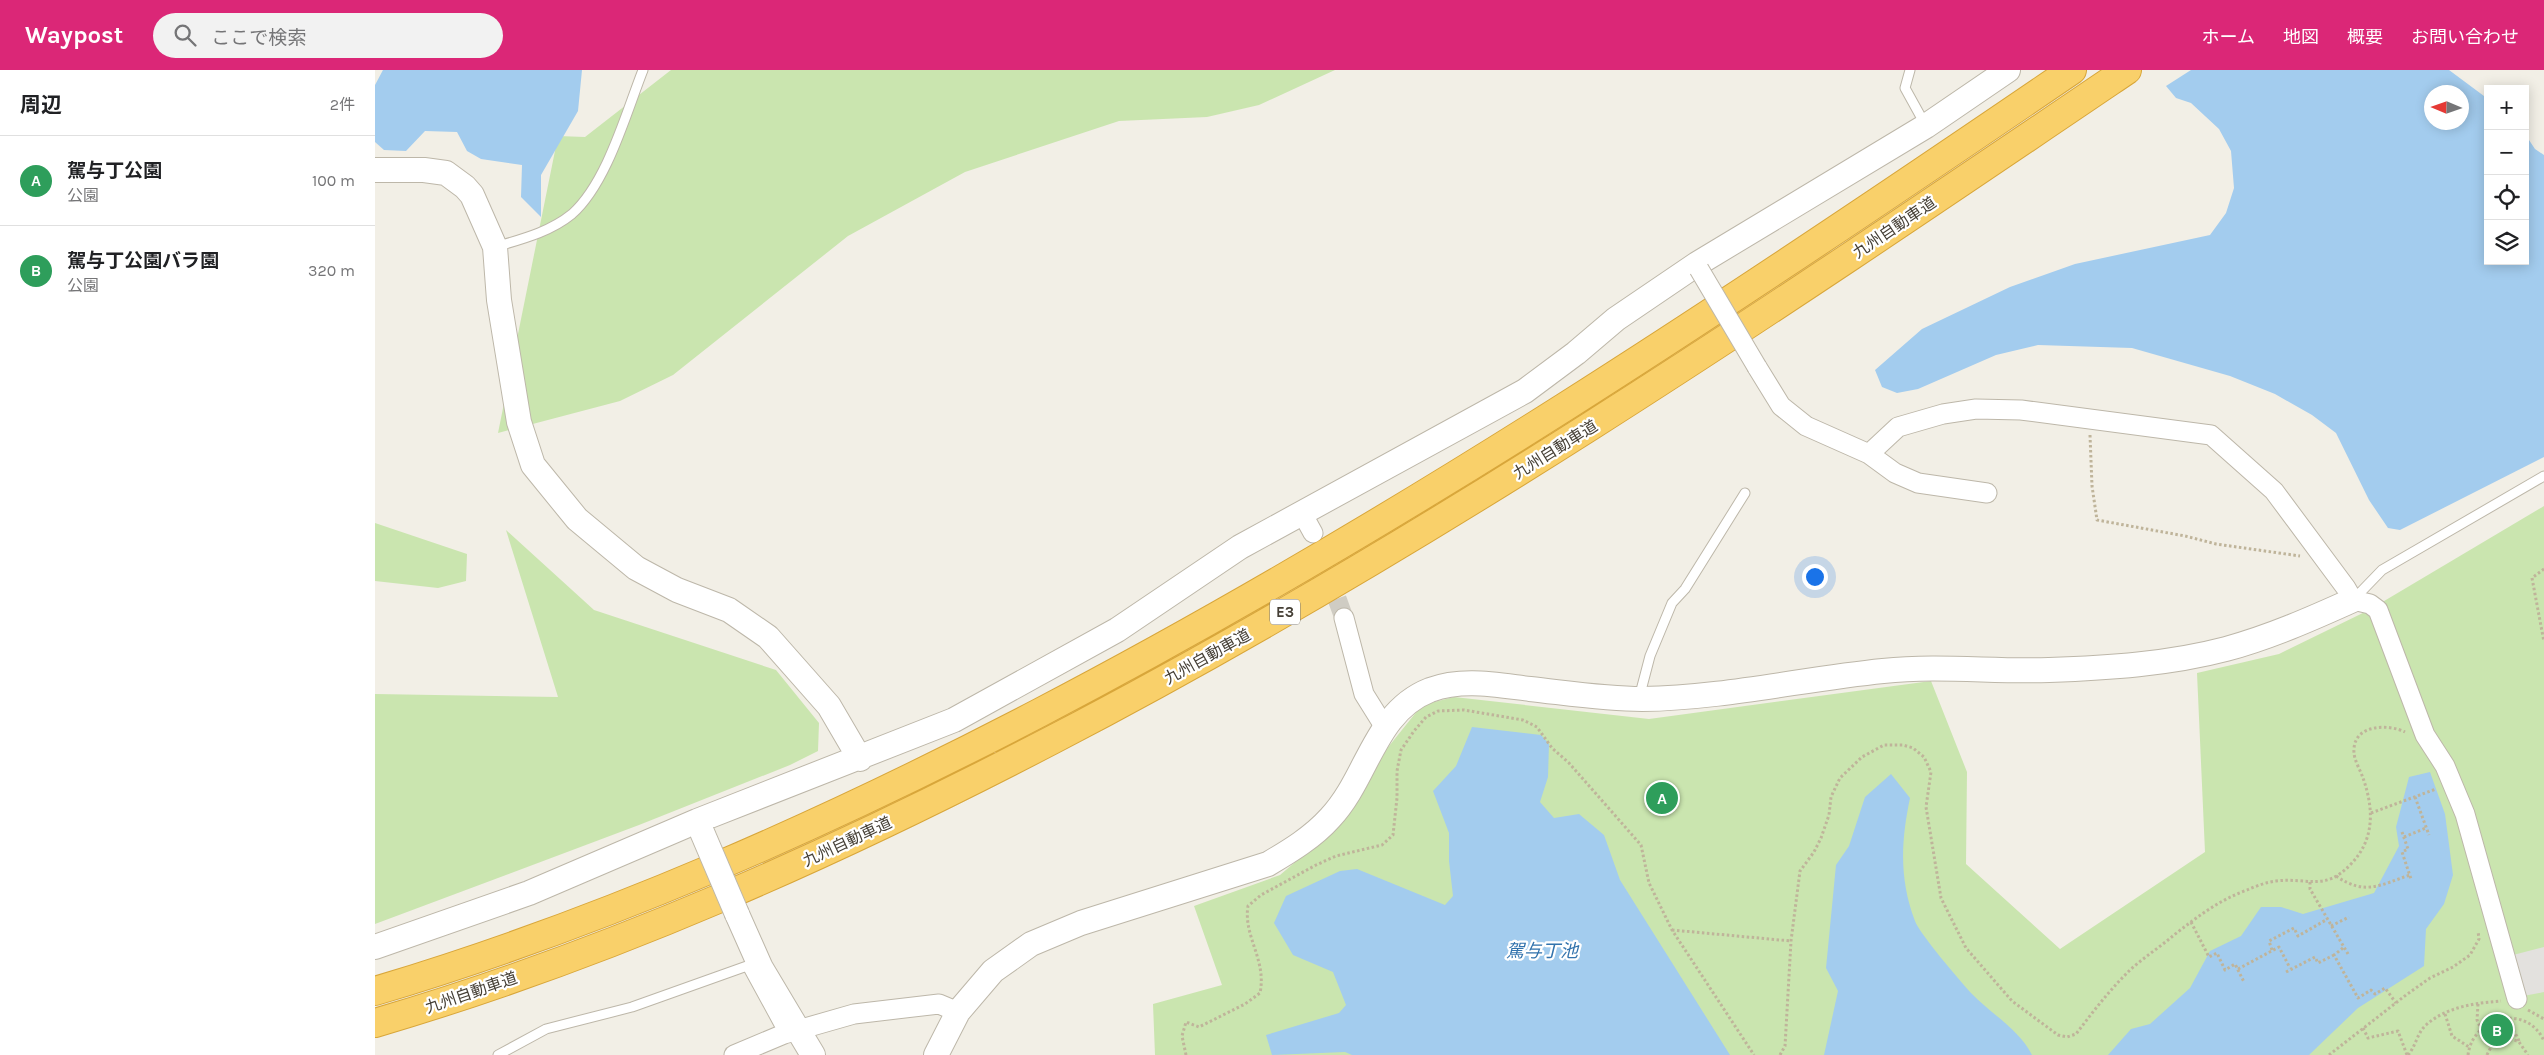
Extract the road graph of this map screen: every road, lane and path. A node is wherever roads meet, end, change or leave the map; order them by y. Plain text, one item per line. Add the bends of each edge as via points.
1 (643, 70) edge
2 (1910, 70) edge
3 (2008, 70) edge
4 (2071, 70) edge
5 (2127, 70) edge
6 (1926, 126) junction
7 (375, 170) edge
8 (495, 247) junction
9 (1698, 266) junction
10 (2089, 420) junction
11 (1869, 454) junction
12 (2544, 476) edge
13 (1745, 493) dead end
14 (1987, 493) dead end
15 (1302, 513) junction
16 (1313, 533) tunnel mouth
17 (2322, 556) junction
18 (2544, 569) edge
19 (2353, 600) junction
20 (1344, 618) tunnel mouth
21 (2544, 642) edge
22 (1639, 699) junction
23 (1384, 726) junction
24 (2411, 734) dead end
25 (860, 759) junction
26 (2441, 788) dead end
27 (2415, 797) junction
28 (2371, 813) junction
29 (699, 827) junction
30 (2427, 828) junction
31 (2402, 832) dead end
32 (2429, 835) dead end
33 (2404, 837) junction
34 (2336, 876) junction
35 (2310, 882) junction
36 (2349, 917) dead end
37 (2326, 920) dead end
38 (2191, 922) junction
39 (2477, 924) dead end
40 (2331, 926) junction
41 (1672, 930) junction
42 (1791, 941) junction
43 (375, 947) edge
44 (2343, 948) dead end
45 (2273, 950) junction
46 (2348, 954) dead end
47 (2334, 955) junction
48 (2290, 968) junction
49 (2238, 970) junction
50 (2286, 972) dead end
51 (2244, 982) dead end
52 (375, 991) edge
53 (2512, 1000) joint
54 (2396, 1003) junction
55 (2478, 1004) junction
56 (958, 1012) junction
57 (2445, 1014) junction
58 (2495, 1020) junction
59 (375, 1023) edge
60 (2363, 1028) junction
61 (2481, 1029) junction
62 (790, 1033) junction
63 (2544, 1041) edge
64 (2519, 1042) junction
65 (2469, 1047) junction
66 (498, 1055) edge
67 (734, 1055) edge
68 (813, 1055) edge
69 (936, 1055) edge
70 (1187, 1055) edge
71 (1754, 1055) edge
72 (1780, 1055) edge
73 (2329, 1055) edge
74 (2408, 1055) edge
75 (2468, 1055) edge
76 (2487, 1055) edge
77 (2528, 1055) edge

1 - 8 lane via 603,172 587,197 555,226 532,237
2 - 6 lane via 1905,88
3 - 6 street
4 - 52 highway, 九州自動車道 / E3 via 1699,322 1538,426 1335,549 1133,664 938,765 760,849 620,907
5 - 59 highway, 九州自動車道 / E3 via 1713,348 1553,451 1348,577 1145,691 950,793 771,876 630,936
6 - 9 street
7 - 8 street via 446,173 472,195
8 - 25 street via 499,300 519,422 533,465 577,519 636,568 677,590 729,610 768,637 829,706
9 - 11 street, bridge via 1781,406 1806,426
9 - 15 street via 1616,319 1525,391
10 - 11 street via 2021,410 1976,409 1943,414 1898,427
10 - 17 street via 2211,434 2274,491
10 - 17 path via 2091,486 2097,520 2216,544
11 - 14 street via 1895,473 1918,483
12 - 19 lane via 2382,570
13 - 22 lane via 1685,589 1672,603 1650,656
15 - 16 street
15 - 25 street via 1240,548 1117,630 954,720
17 - 19 street
18 - 21 path via 2531,578
19 - 22 street via 2287,630 2225,649 2172,660 2046,670 1933,668 1884,671
19 - 53 street via 2370,604 2378,610 2425,735 2445,766 2465,814
20 - 23 street via 1364,694
22 - 23 street via 1476,682 1450,684 1407,703
23 - 56 street via 1331,818 1295,848 1268,864 1081,923 1031,944 993,971
24 - 28 path via 2397,728 2373,727 2358,737 2355,758
25 - 29 street
26 - 27 path
27 - 28 path
27 - 30 path
28 - 34 path via 2367,839 2352,864
29 - 43 street via 529,893
29 - 62 street, bridge
30 - 32 path
30 - 33 path
31 - 33 path
33 - 34 path via 2408,850 2402,852 2410,877 2371,888 2350,886
34 - 35 path via 2318,883
35 - 38 path via 2275,881 2247,890 2212,905
35 - 40 path via 2310,889
36 - 40 path
37 - 45 path via 2298,936 2294,928 2269,941
38 - 42 path via 2129,972 2076,1034 2059,1036 2012,1001 1965,948 1941,898 1926,807 1931,772 1925,757 1913,748 1884,745 1852,765 1840,778 1831,797 1821,838 1800,872
38 - 49 path via 2209,957 2217,953 2225,970 2235,964
39 - 54 path via 2479,939 2470,954
40 - 46 path
41 - 42 path
41 - 70 path via 1649,883 1641,846 1569,763 1552,748 1537,727 1523,720 1464,710 1438,711 1420,724 1401,750 1393,835 1382,845 1323,862 1261,895 1248,906 1246,918 1263,978 1260,993 1199,1027 1186,1022 1182,1036
41 - 71 path
42 - 72 path via 1785,1046
44 - 47 path
45 - 48 path via 2279,947
45 - 49 path
47 - 48 path via 2318,963 2315,957
47 - 54 path via 2358,998 2371,990 2375,994 2385,988
48 - 50 path
49 - 51 path
53 - 55 path
54 - 60 path
55 - 57 path
55 - 61 path via 2477,1020
56 - 62 street via 939,1004 854,1014
56 - 69 street
57 - 65 path via 2452,1036
57 - 74 path via 2426,1025
58 - 61 path
58 - 63 path via 2521,1020 2532,1026
58 - 64 path via 2508,1024 2516,1032
60 - 73 path
60 - 74 path via 2368,1038 2398,1031
61 - 65 path
62 - 66 lane via 747,966 632,1007 546,1030
62 - 67 street
62 - 68 street
64 - 76 path via 2500,1040
64 - 77 path
65 - 75 path

